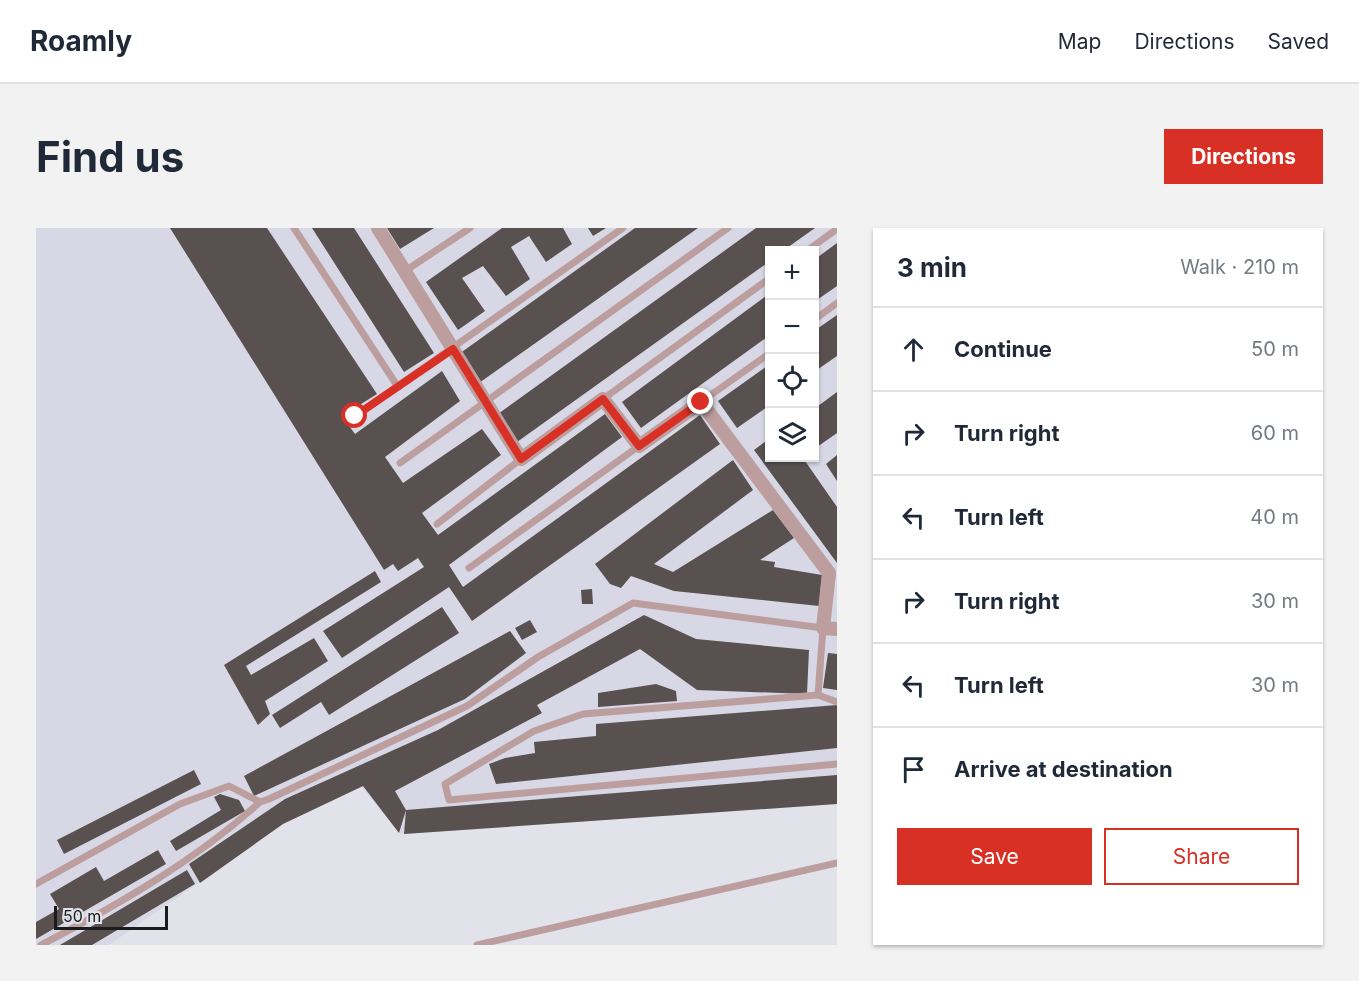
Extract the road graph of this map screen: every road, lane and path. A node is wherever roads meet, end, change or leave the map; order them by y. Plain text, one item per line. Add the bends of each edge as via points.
1 (294, 228) edge
2 (378, 228) edge
3 (470, 228) edge
4 (623, 228) edge
5 (728, 228) edge
6 (837, 229) edge
7 (814, 246) edge
8 (405, 271) junction
9 (765, 283) edge
10 (837, 303) edge
11 (819, 316) edge
12 (453, 349) junction
13 (767, 354) edge
14 (398, 387) junction
15 (603, 399) junction
16 (485, 401) junction
17 (701, 402) junction
18 (355, 416) dead end
19 (639, 446) junction
20 (521, 459) junction
21 (400, 463) dead end
22 (437, 524) dead end
23 (469, 568) dead end
24 (830, 628) edge
25 (818, 695) junction
26 (837, 702) edge
27 (837, 764) edge
28 (260, 802) junction
29 (837, 863) edge
30 (36, 884) edge
31 (41, 945) edge
32 (477, 945) edge

1 - 14 lane
2 - 8 street
3 - 8 lane
4 - 12 lane
5 - 16 lane
6 - 7 lane
8 - 12 street
9 - 15 lane
10 - 11 lane
12 - 14 lane
12 - 16 street
13 - 17 lane
14 - 18 lane
15 - 19 street
15 - 20 street
16 - 20 street
16 - 21 lane
17 - 19 street
17 - 24 street via 830,573
19 - 23 lane
20 - 22 lane
24 - 25 lane
24 - 28 lane via 633,603 538,657 467,706
25 - 26 lane
25 - 27 lane via 583,714 534,731 445,784 449,800
28 - 30 lane via 229,786 180,804
28 - 31 lane via 225,834 100,914
29 - 32 lane

